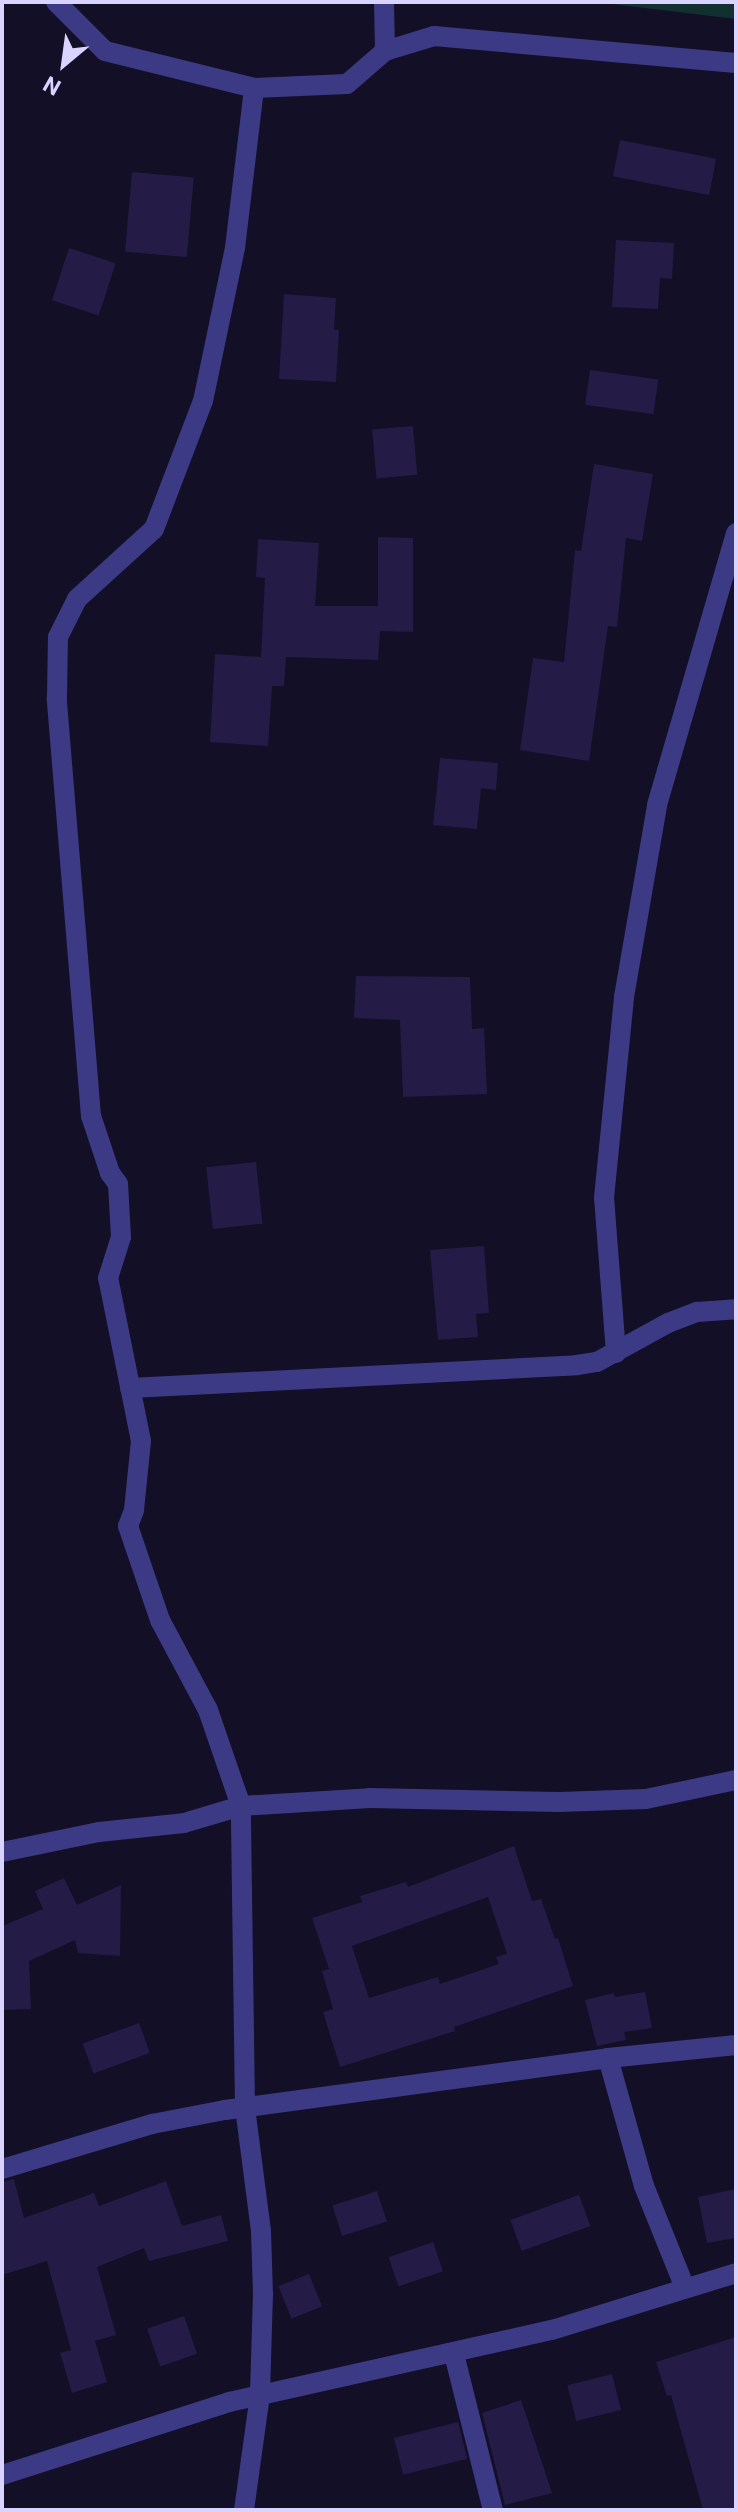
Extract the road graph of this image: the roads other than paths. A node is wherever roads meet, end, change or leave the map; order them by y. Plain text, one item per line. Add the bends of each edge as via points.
1 (56, 2) edge
2 (384, 2) edge
3 (385, 51) junction
4 (736, 63) edge
5 (254, 88) junction
6 (736, 533) edge
7 (736, 1309) edge
8 (616, 1353) junction
9 (130, 1388) junction
10 (736, 1780) edge
11 (241, 1806) junction
12 (2, 1852) edge
13 (736, 2045) edge
14 (608, 2058) junction
15 (245, 2108) junction
16 (2, 2169) edge
17 (736, 2273) edge
18 (685, 2288) junction
19 (454, 2354) junction
20 (260, 2394) junction
21 (2, 2475) edge
22 (244, 2510) edge
23 (493, 2510) edge

1 - 5 street via 105,51
2 - 3 street
3 - 4 street via 434,36
3 - 5 street via 347,84
5 - 9 street via 235,248 203,401 154,529 77,599 58,637 57,698 91,1116 118,1184 121,1237 108,1278
6 - 8 street via 657,805 624,997 604,1198
7 - 8 street via 697,1312
8 - 9 street via 577,1365 475,1373
9 - 11 street via 141,1441 128,1526 160,1620 208,1710
10 - 11 street via 646,1799 370,1798
11 - 12 street via 184,1823 99,1832
11 - 15 street
13 - 14 street
14 - 15 street
14 - 18 street via 644,2186
15 - 16 street via 152,2124
15 - 20 street via 261,2231
17 - 18 street
18 - 19 street
19 - 20 street
19 - 23 street
20 - 21 street
20 - 22 street

